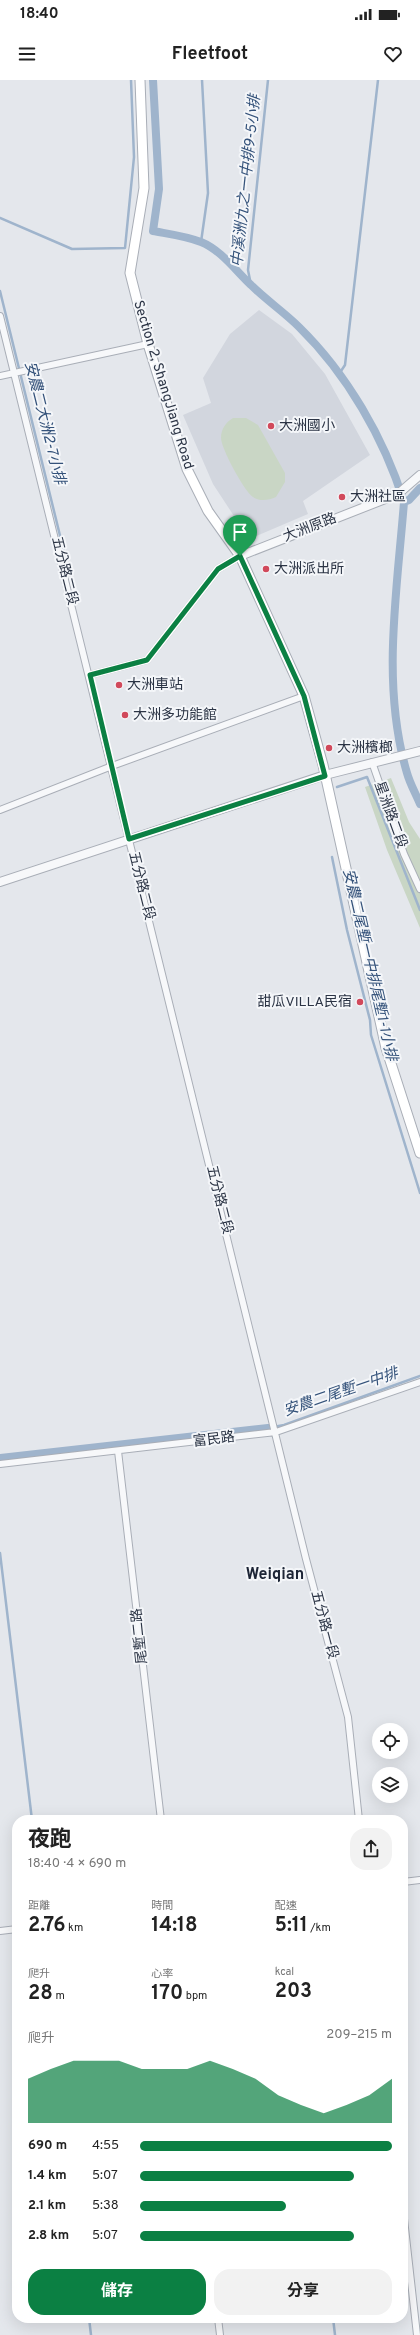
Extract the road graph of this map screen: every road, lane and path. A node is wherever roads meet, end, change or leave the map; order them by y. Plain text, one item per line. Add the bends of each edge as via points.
1 (140, 80) edge
2 (0, 316) edge
3 (148, 344) junction
4 (14, 373) junction
5 (0, 376) edge
6 (420, 475) edge
7 (240, 556) junction
8 (90, 675) junction
9 (304, 696) junction
10 (420, 751) edge
11 (372, 762) junction
12 (112, 766) junction
13 (325, 776) junction
14 (0, 810) edge
15 (129, 839) junction
16 (0, 882) edge
17 (420, 889) edge
18 (420, 1154) edge
19 (420, 1382) edge
20 (276, 1432) junction
21 (118, 1451) junction
22 (0, 1464) edge
23 (160, 1815) edge
24 (358, 1815) edge
25 (420, 1880) edge
26 (408, 1881) edge
27 (12, 1930) edge
28 (0, 1931) edge
29 (408, 2255) edge
30 (219, 2323) edge
31 (220, 2335) edge
32 (417, 2335) edge

1 - 3 main road, Section 2, ShangJiang Road via 144,188 130,273
2 - 4 street, 五分路二段
3 - 4 street
3 - 7 main road, Section 2, ShangJiang Road via 187,469 208,511
4 - 5 street
4 - 8 street, 五分路二段
6 - 7 street, 大洲原路 via 398,494
7 - 8 street via 218,569 147,660
7 - 9 main road, Section 2, ShangJiang Road
8 - 12 street, 五分路二段
9 - 12 street
9 - 13 main road, Section 2, ShangJiang Road
10 - 11 street
11 - 13 street
11 - 17 street, 星洲路二段 via 404,854
12 - 14 street
12 - 15 street, 五分路二段
13 - 15 street
13 - 18 main road, Section 2, ShangJiang Road via 386,1048
15 - 16 street
15 - 20 street, 五分路二段
19 - 20 street, 富民路
20 - 21 street, 富民路
20 - 24 street, 五分路一段 via 306,1559 348,1717
21 - 22 street, 富民路
21 - 23 street, 尾塹二路
25 - 26 street
27 - 28 street
29 - 32 street
30 - 31 street

